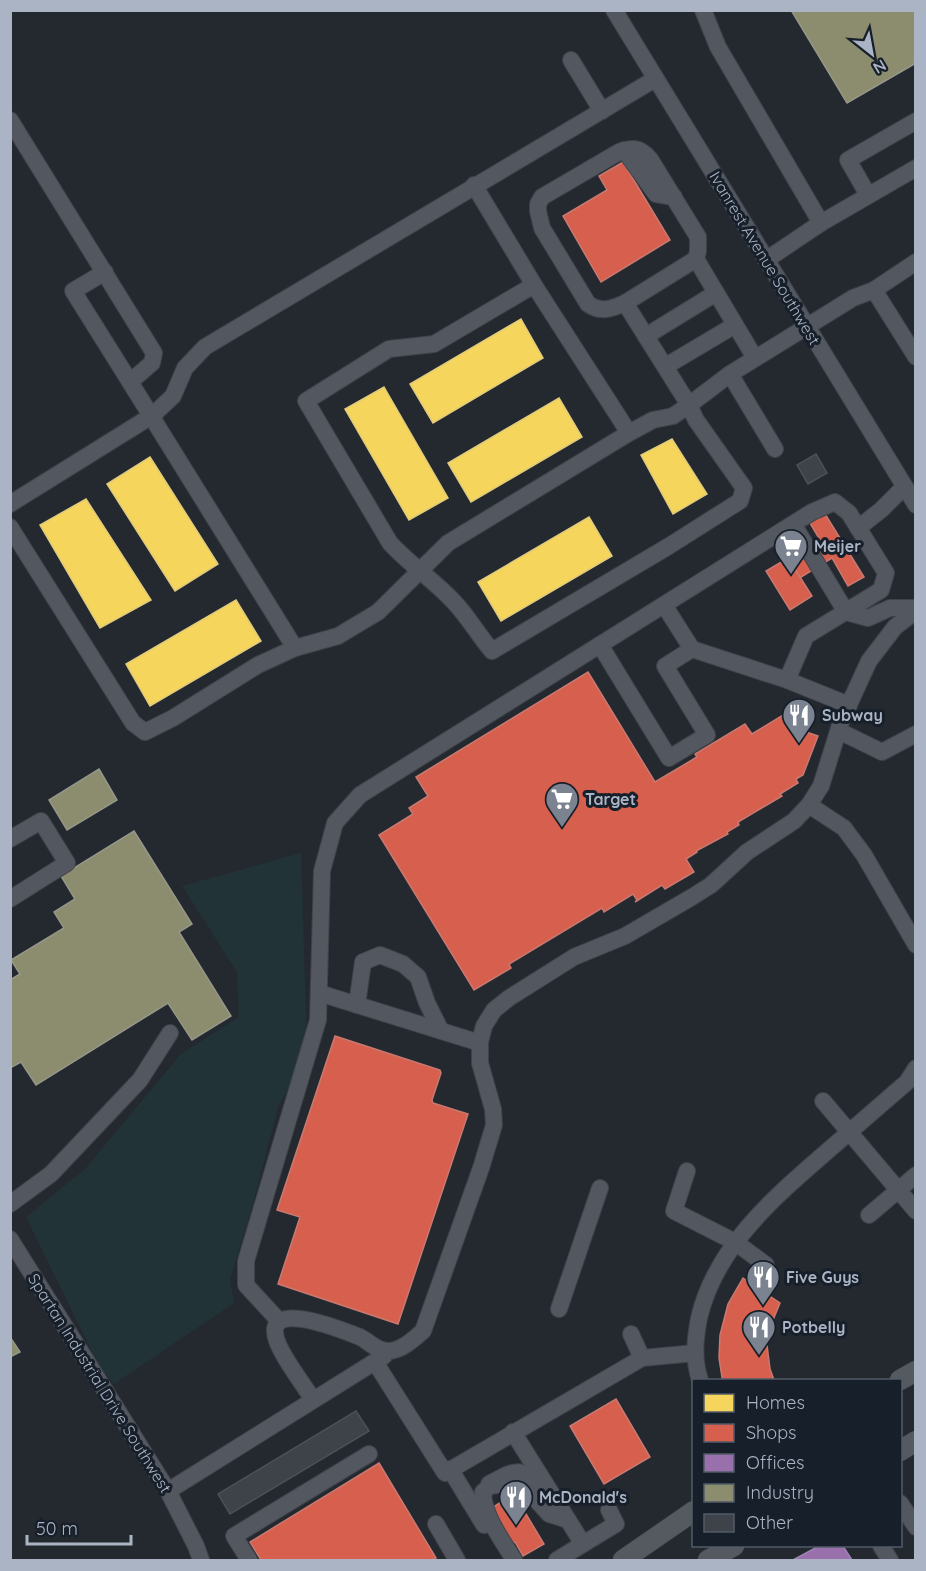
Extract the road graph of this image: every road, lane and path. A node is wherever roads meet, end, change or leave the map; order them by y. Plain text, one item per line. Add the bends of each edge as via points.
1 (614, 10) edge
2 (703, 10) edge
3 (571, 60) dead end
4 (655, 79) junction
5 (602, 111) junction
6 (915, 121) edge
7 (12, 126) edge
8 (915, 168) edge
9 (474, 185) junction
10 (868, 195) junction
11 (821, 223) junction
12 (696, 259) junction
13 (766, 260) junction
14 (915, 262) edge
15 (105, 272) junction
16 (534, 285) junction
17 (874, 290) junction
18 (717, 293) junction
19 (625, 303) junction
20 (735, 325) junction
21 (807, 327) junction
22 (646, 336) junction
23 (915, 357) edge
24 (755, 358) junction
25 (666, 366) junction
26 (730, 374) junction
27 (130, 382) junction
28 (689, 405) junction
29 (153, 416) junction
30 (628, 433) junction
31 (775, 449) dead end
32 (904, 487) junction
33 (10, 504) edge
34 (915, 505) edge
35 (793, 524) junction
36 (10, 527) edge
37 (858, 528) junction
38 (420, 571) junction
39 (664, 605) junction
40 (915, 610) edge
41 (846, 612) junction
42 (600, 645) junction
43 (295, 648) junction
44 (692, 649) junction
45 (787, 680) junction
46 (849, 705) junction
47 (839, 731) junction
48 (915, 734) edge
49 (810, 805) junction
50 (10, 839) edge
51 (10, 899) edge
52 (915, 945) edge
53 (319, 993) junction
54 (357, 1005) junction
55 (441, 1031) junction
56 (171, 1033) dead end
57 (480, 1043) junction
58 (915, 1068) edge
59 (823, 1101) dead end
60 (849, 1132) junction
61 (687, 1171) dead end
62 (915, 1175) edge
63 (600, 1188) dead end
64 (898, 1190) junction
65 (10, 1204) edge
66 (915, 1211) edge
67 (869, 1215) dead end
68 (735, 1242) junction
69 (12, 1243) edge
70 (766, 1264) dead end
71 (559, 1310) dead end
72 (279, 1321) junction
73 (631, 1334) dead end
74 (393, 1350) junction
75 (695, 1353) junction
76 (642, 1358) junction
77 (375, 1362) junction
78 (915, 1371) edge
79 (700, 1379) edge
80 (902, 1379) edge
81 (313, 1400) junction
82 (513, 1432) junction
83 (915, 1441) edge
84 (902, 1449) edge
85 (369, 1454) dead end
86 (533, 1463) junction
87 (450, 1469) junction
88 (168, 1491) junction
89 (477, 1497) junction
90 (902, 1506) edge
91 (609, 1510) dead end
92 (692, 1512) edge
93 (568, 1520) junction
94 (436, 1524) dead end
95 (915, 1527) edge
96 (583, 1544) junction
97 (721, 1547) edge
98 (730, 1547) edge
99 (882, 1547) edge
100 (201, 1560) edge
101 (249, 1560) edge
102 (457, 1560) edge
103 (506, 1560) edge
104 (514, 1560) edge
105 (557, 1560) edge
106 (623, 1560) edge
107 (707, 1560) edge
108 (890, 1560) edge

1 - 4 street, Ivanrest Avenue Southwest
2 - 11 street via 718,47
3 - 5 street
4 - 5 street
4 - 13 street, Ivanrest Avenue Southwest
5 - 9 street
6 - 10 street via 848,160
7 - 15 street
8 - 10 street
9 - 16 street
9 - 29 street via 205,347 185,368 173,396
10 - 11 street
11 - 13 street
12 - 18 street
12 - 19 street
12 - 19 street via 698,237 644,152 637,148 624,150 542,197 538,211 543,228 588,304 609,310
13 - 21 street, Ivanrest Avenue Southwest
14 - 17 street
15 - 27 street via 154,353 152,363
15 - 27 street via 73,291
16 - 30 street
16 - 38 street via 434,344 389,349 306,401 390,543
17 - 21 street via 853,298
17 - 23 street
18 - 20 street
18 - 22 street
19 - 22 street
20 - 24 street
20 - 25 street
21 - 24 street
21 - 32 street, Ivanrest Avenue Southwest
22 - 25 street
24 - 26 street
25 - 28 street
26 - 28 street
26 - 31 street
27 - 29 street
28 - 30 street via 673,416 653,420
28 - 38 street via 744,488 740,501 669,546 492,651 456,603
29 - 33 street
29 - 43 street
30 - 38 street via 448,543
32 - 34 street, Ivanrest Avenue Southwest
32 - 37 street
35 - 37 street via 835,502 849,513
35 - 39 street
35 - 41 street
36 - 43 street via 133,723 145,732 258,665
37 - 41 street via 886,573 881,590
38 - 43 street via 378,612 338,636
39 - 42 street
39 - 44 street
40 - 41 street via 890,608 868,618
40 - 46 street via 895,627 869,661
41 - 45 street via 806,636
42 - 44 street via 669,758 707,735 664,666
42 - 53 street via 360,795 334,823 322,871
44 - 45 street
45 - 46 street
46 - 47 street
47 - 48 street via 882,752
47 - 49 street via 821,786
49 - 52 street via 844,828 864,855
49 - 57 street via 794,821 747,852 711,885 625,936 574,957 509,998 494,1010
50 - 51 street via 41,821 67,863
53 - 54 street
53 - 72 street via 318,1020 246,1261 246,1285
54 - 55 street
54 - 55 street via 363,962 380,955 403,964 418,977
55 - 57 street
56 - 65 street via 140,1080 51,1174
57 - 74 street via 480,1063 493,1109 489,1144 423,1331
58 - 60 street via 907,1082
59 - 60 street
60 - 64 street
60 - 68 street via 765,1208
61 - 68 street via 674,1211
62 - 64 street
63 - 71 street
64 - 66 street
64 - 67 street
68 - 70 street
68 - 75 street via 702,1305
69 - 88 street, Spartan Industrial Drive Southwest
72 - 74 street via 297,1317 357,1336 379,1350
72 - 81 street via 275,1328 277,1342
73 - 76 street
74 - 77 street
75 - 76 street
75 - 79 street
76 - 82 street
77 - 81 street
77 - 87 street via 445,1473
78 - 80 main road
81 - 88 street
82 - 86 street
82 - 87 street
83 - 84 main road
85 - 101 street via 234,1536
86 - 89 street via 515,1461 500,1466 472,1489
86 - 93 street
87 - 89 street
88 - 100 street, Spartan Industrial Drive Southwest
89 - 93 street via 490,1486 501,1484 531,1494 549,1514
89 - 103 street
89 - 104 street
90 - 95 street
91 - 96 street via 616,1524
92 - 106 main road
93 - 96 street
94 - 102 street
96 - 105 street
97 - 107 main road
98 - 107 main road
99 - 108 street

